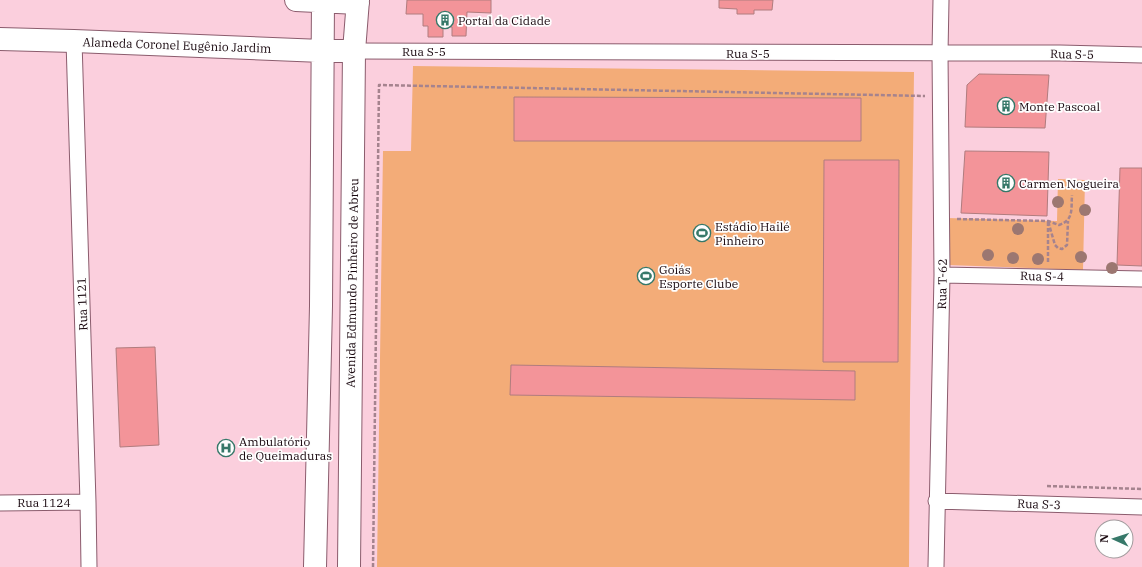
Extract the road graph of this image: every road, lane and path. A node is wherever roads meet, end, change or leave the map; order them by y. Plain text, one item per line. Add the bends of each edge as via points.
1 (296, 0) edge
2 (323, 0) edge
3 (941, 0) edge
4 (358, 2) edge
5 (0, 39) edge
6 (74, 41) junction
7 (322, 51) junction
8 (354, 51) junction
9 (940, 53) junction
10 (1142, 55) edge
11 (928, 96) dead end
12 (1072, 195) dead end
13 (951, 218) dead end
14 (1068, 220) junction
15 (1048, 221) junction
16 (942, 275) junction
17 (1048, 276) junction
18 (1142, 278) edge
19 (1046, 486) dead end
20 (1142, 489) edge
21 (936, 501) junction
22 (88, 502) junction
23 (0, 503) edge
24 (1142, 507) edge
25 (89, 567) edge
26 (315, 567) edge
27 (349, 567) edge
28 (373, 567) edge
29 (936, 567) edge

1 - 2 main road
2 - 4 main road
2 - 7 main road
3 - 9 street, Rua T-62
4 - 8 main road, Avenida Edmundo Pinheiro de Abreu
5 - 6 main road, Alameda Coronel Eugênio Jardim
6 - 7 main road, Alameda Coronel Eugênio Jardim
6 - 22 street, Rua 1121
7 - 8 main road, Alameda Coronel Eugênio Jardim
7 - 26 main road via 321,306
8 - 9 street, Rua S-5
8 - 27 main road, Avenida Edmundo Pinheiro de Abreu
9 - 10 street, Rua S-5
9 - 16 street, Rua T-62
11 - 28 path via 379,85
12 - 14 path
13 - 15 path
14 - 15 path via 1059,225
14 - 15 path via 1067,245 1062,249 1055,245
15 - 17 path
16 - 17 street, Rua S-4
16 - 21 street, Rua T-62
17 - 18 street, Rua S-4
19 - 20 path
21 - 24 street, Rua S-3
21 - 29 street, Rua T-62
22 - 23 street, Rua 1124
22 - 25 street, Rua 1121

